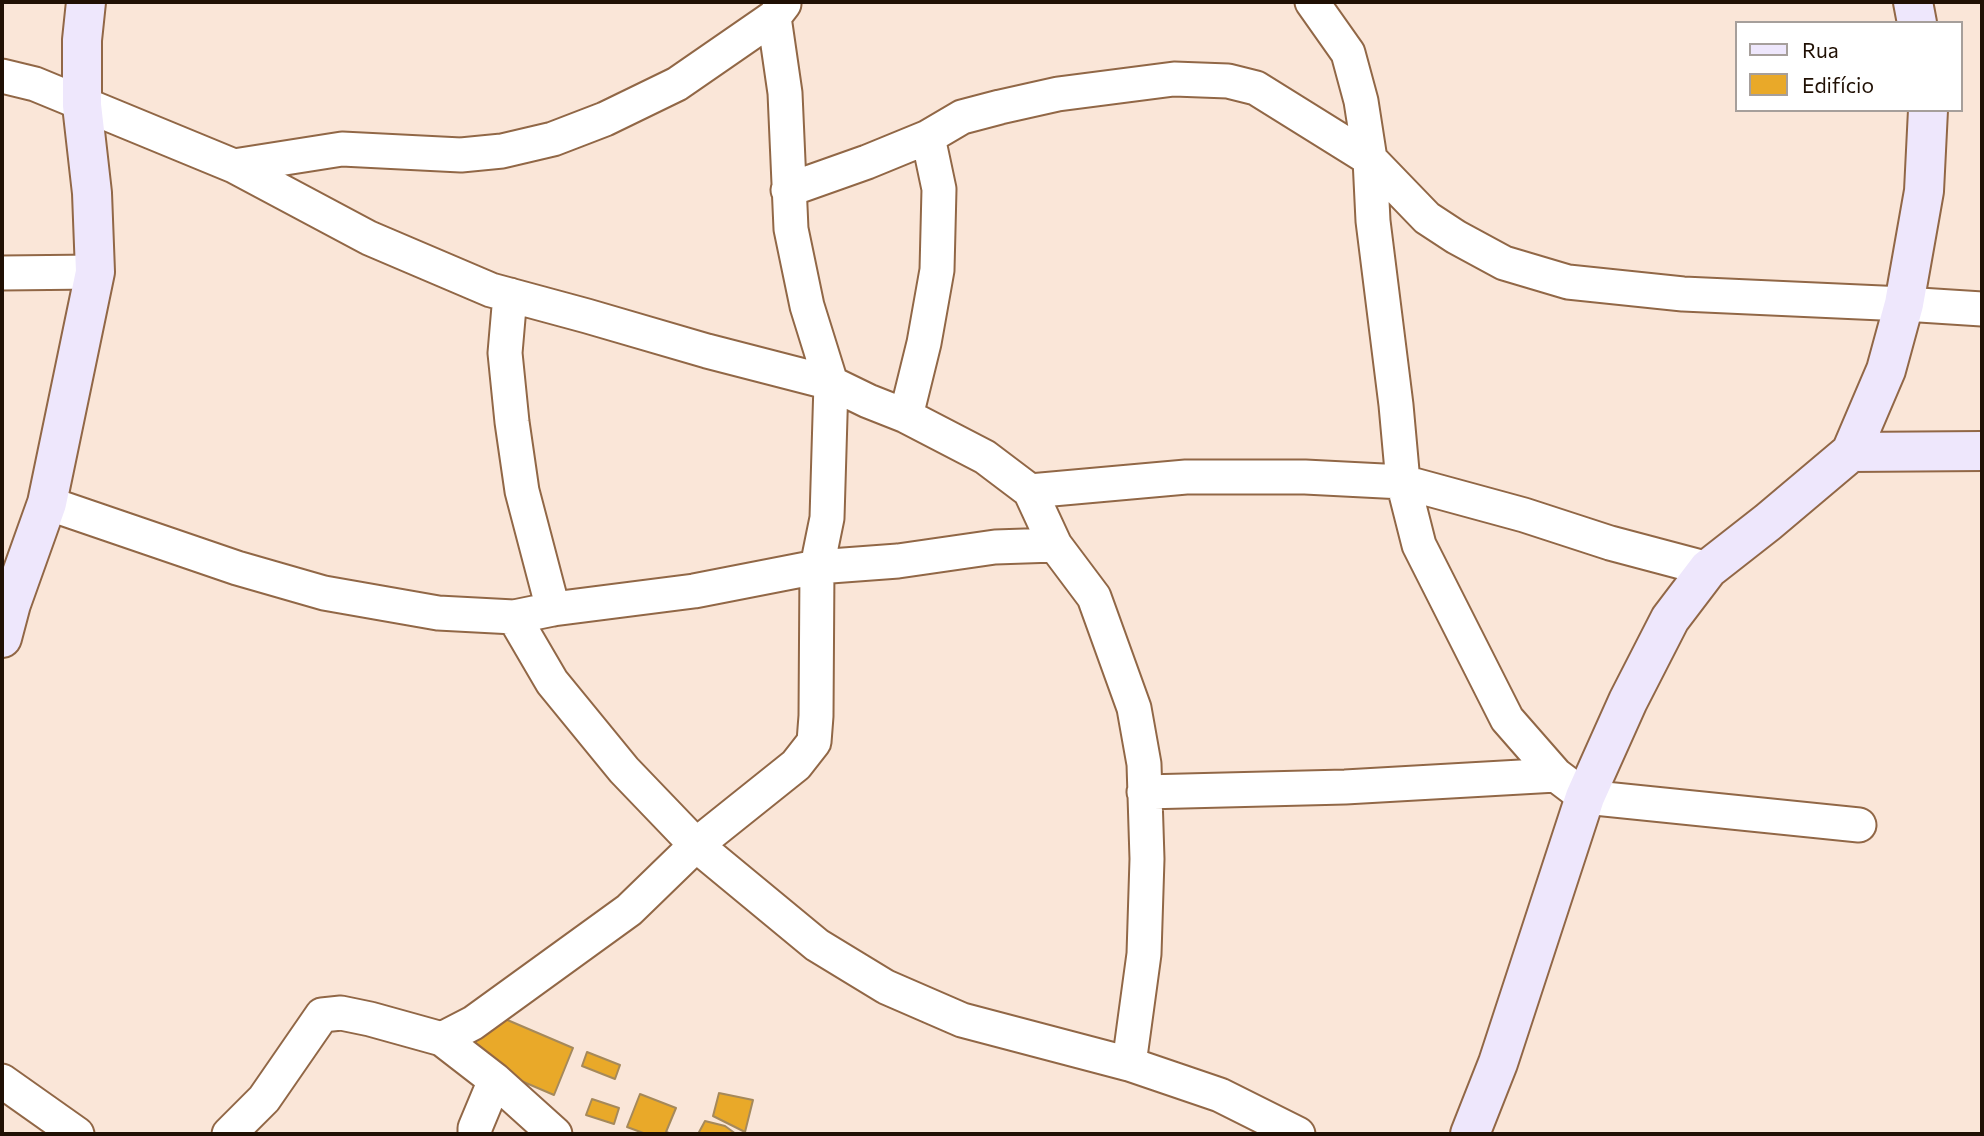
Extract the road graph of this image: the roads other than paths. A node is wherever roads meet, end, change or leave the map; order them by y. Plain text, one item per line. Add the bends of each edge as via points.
1 (86, 2) edge
2 (1312, 2) edge
3 (1913, 2) edge
4 (780, 9) edge
5 (1917, 21) edge
6 (2, 76) edge
7 (82, 105) junction
8 (1928, 112) edge
9 (928, 136) junction
10 (1370, 159) junction
11 (234, 166) junction
12 (788, 190) junction
13 (2, 272) edge
14 (95, 272) junction
15 (510, 295) junction
16 (1904, 304) junction
17 (1982, 309) edge
18 (831, 383) junction
19 (906, 416) junction
20 (1982, 451) edge
21 (1851, 452) junction
22 (1403, 482) junction
23 (1030, 491) junction
24 (47, 503) junction
25 (1055, 545) junction
26 (817, 567) junction
27 (1708, 569) junction
28 (553, 609) junction
29 (5, 615) edge
30 (514, 617) junction
31 (1570, 786) junction
32 (1144, 792) junction
33 (1859, 825) dead end
34 (696, 845) junction
35 (442, 1039) junction
36 (1129, 1064) junction
37 (495, 1080) junction
38 (2, 1081) edge
39 (77, 1134) edge
40 (229, 1134) edge
41 (475, 1134) edge
42 (555, 1134) edge
43 (1298, 1134) edge
44 (1470, 1134) edge

1 - 7 street
2 - 10 street via 1348,53
3 - 5 street
4 - 11 street via 677,85 553,139 461,155 342,149
4 - 12 street
6 - 7 street via 35,84
7 - 11 street
7 - 14 street
8 - 16 street via 1924,191
9 - 10 street via 962,117 1058,94 1174,79 1228,81 1256,89
9 - 12 street
9 - 19 street via 939,189 937,270
10 - 16 street via 1427,218 1456,237 1504,263 1568,282 1683,295
10 - 22 street
11 - 15 street via 369,238
12 - 18 street via 807,306
13 - 14 street
14 - 24 street
15 - 18 street
15 - 28 street via 505,353 512,422 522,491
16 - 17 street
16 - 21 street via 1886,370
18 - 19 street
18 - 26 street via 827,518
19 - 23 street via 985,457
20 - 21 street
21 - 27 street
22 - 23 street via 1186,477
22 - 27 street
22 - 31 street via 1419,545 1507,719
23 - 25 street
24 - 29 street
24 - 30 street via 324,593 438,613
25 - 26 street via 995,547
25 - 32 street via 1094,597 1134,708
26 - 28 street via 694,591
26 - 34 street via 814,742 796,765
27 - 31 street via 1670,619 1628,701
28 - 30 street
30 - 34 street via 552,682 624,771
31 - 32 street
31 - 33 street
31 - 44 street via 1498,1063
32 - 36 street via 1144,954
34 - 35 street via 629,910 473,1023
34 - 36 street via 817,945 886,988 962,1020
35 - 37 street
35 - 40 street via 370,1018 322,1015 264,1098
36 - 43 street via 1220,1095
37 - 41 street
37 - 42 street
38 - 39 street

